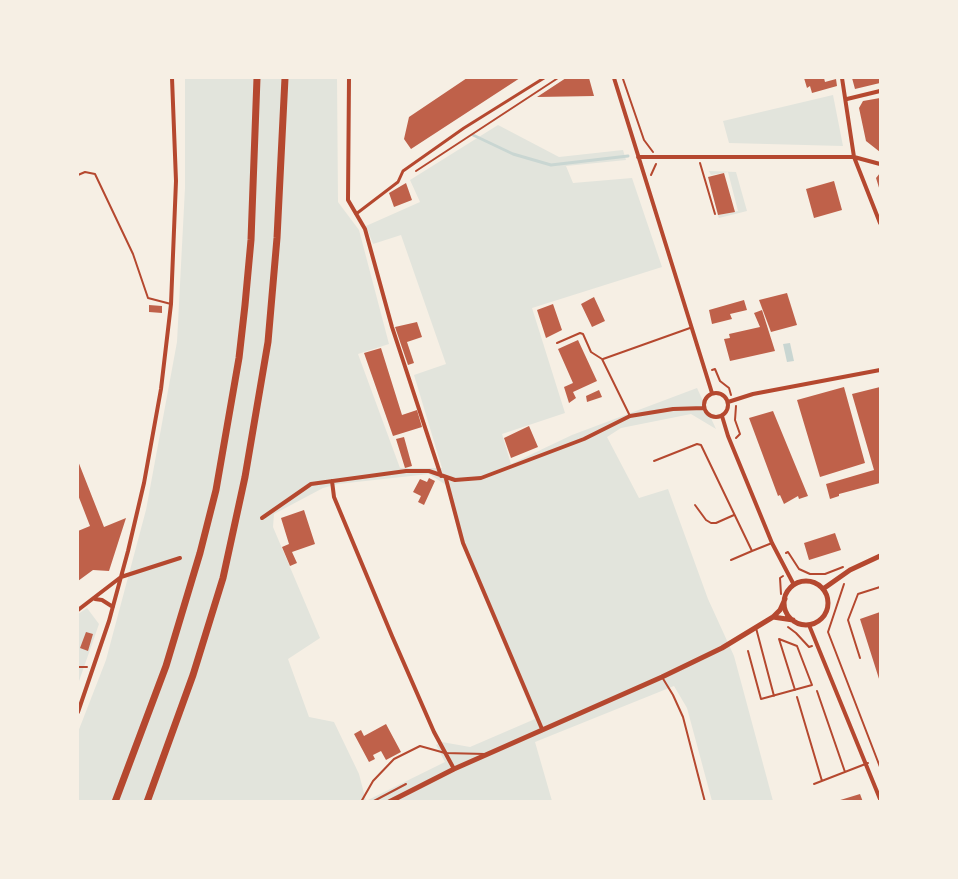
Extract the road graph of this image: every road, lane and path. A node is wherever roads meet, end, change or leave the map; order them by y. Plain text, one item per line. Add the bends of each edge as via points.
1 (172, 78) edge
2 (257, 78) edge
3 (285, 78) edge
4 (349, 78) edge
5 (544, 78) edge
6 (558, 78) edge
7 (614, 78) edge
8 (842, 78) edge
9 (623, 79) dead end
10 (880, 91) edge
11 (847, 99) junction
12 (652, 149) dead end
13 (698, 156) junction
14 (638, 157) junction
15 (854, 157) junction
16 (880, 164) edge
17 (78, 175) edge
18 (398, 182) junction
19 (356, 214) junction
20 (715, 214) dead end
21 (880, 224) edge
22 (171, 304) junction
23 (690, 328) junction
24 (557, 343) dead end
25 (602, 359) junction
26 (880, 370) edge
27 (712, 393) junction
28 (728, 402) junction
29 (704, 408) junction
30 (630, 416) junction
31 (722, 416) junction
32 (654, 461) dead end
33 (441, 476) junction
34 (446, 478) junction
35 (332, 481) junction
36 (695, 505) dead end
37 (734, 515) junction
38 (262, 518) dead end
39 (772, 543) junction
40 (752, 551) junction
41 (785, 554) dead end
42 (880, 556) edge
43 (180, 558) dead end
44 (731, 560) dead end
45 (843, 568) dead end
46 (121, 577) junction
47 (845, 582) dead end
48 (794, 585) junction
49 (880, 587) edge
50 (823, 589) junction
51 (95, 599) junction
52 (785, 599) junction
53 (113, 607) junction
54 (78, 610) edge
55 (774, 617) junction
56 (793, 620) junction
57 (809, 625) junction
58 (781, 626) dead end
59 (756, 627) junction
60 (811, 646) dead end
61 (748, 651) dead end
62 (860, 658) dead end
63 (78, 667) edge
64 (93, 668) junction
65 (662, 677) junction
66 (794, 690) junction
67 (817, 692) dead end
68 (774, 696) junction
69 (797, 697) dead end
70 (78, 712) edge
71 (542, 729) junction
72 (446, 753) junction
73 (488, 754) junction
74 (868, 763) junction
75 (880, 767) edge
76 (454, 769) junction
77 (845, 772) junction
78 (822, 781) junction
79 (814, 784) dead end
80 (880, 799) edge
81 (115, 802) edge
82 (147, 802) edge
83 (361, 802) edge
84 (389, 802) edge
85 (705, 802) edge

1 - 22 street via 176,181
2 - 81 highway via 251,240 245,305 238,367 216,490 166,666
3 - 82 highway via 268,342 247,468 222,578 181,712
4 - 19 street via 348,200
5 - 18 street via 403,171
6 - 18 path
7 - 14 street
8 - 11 street
9 - 12 path via 644,140
10 - 11 street
11 - 15 street
13 - 14 street
13 - 15 street
13 - 20 path
14 - 23 street
15 - 16 street
15 - 21 street
17 - 22 lane via 95,174 133,254 148,298
18 - 19 street
19 - 33 street via 365,230 392,327
22 - 46 street via 146,474
23 - 25 lane
23 - 27 street
24 - 25 lane via 583,334 591,352
25 - 30 lane
26 - 28 street via 753,394
27 - 28 street via 721,394
27 - 29 street via 706,398
28 - 31 street
29 - 30 street
29 - 31 street via 711,417
30 - 34 street via 584,439 493,475
31 - 39 street
32 - 37 lane via 701,445
33 - 34 street
33 - 35 street via 429,471 406,471
34 - 71 street via 463,543
35 - 38 street via 311,484
35 - 72 street via 334,497 434,732
36 - 37 lane via 711,523
37 - 40 lane
39 - 40 lane
39 - 48 street
40 - 44 lane
41 - 45 path via 788,552 799,569 810,574 825,574 841,566
42 - 50 street via 850,570
43 - 46 street
46 - 51 street
46 - 53 street
47 - 75 path via 828,632
48 - 50 street via 809,581
48 - 52 street
49 - 62 lane via 858,594 848,620
50 - 57 street via 828,598 827,611
51 - 53 street
51 - 54 street
52 - 55 street
52 - 56 street via 786,609
53 - 64 street
55 - 56 street
55 - 59 street
56 - 57 street
57 - 74 street
58 - 60 path
59 - 65 street via 722,648
59 - 68 lane
61 - 68 lane via 761,699
63 - 64 path
64 - 70 street
65 - 71 street
65 - 85 lane via 674,695 682,717
66 - 66 lane via 782,648 779,639 797,646 812,685
66 - 68 lane
67 - 77 lane
69 - 78 lane
71 - 73 street
72 - 73 lane
72 - 76 street
72 - 83 lane via 420,746 394,759 373,781
73 - 76 street
74 - 77 lane
74 - 80 street
76 - 84 street
77 - 78 lane
78 - 79 lane

